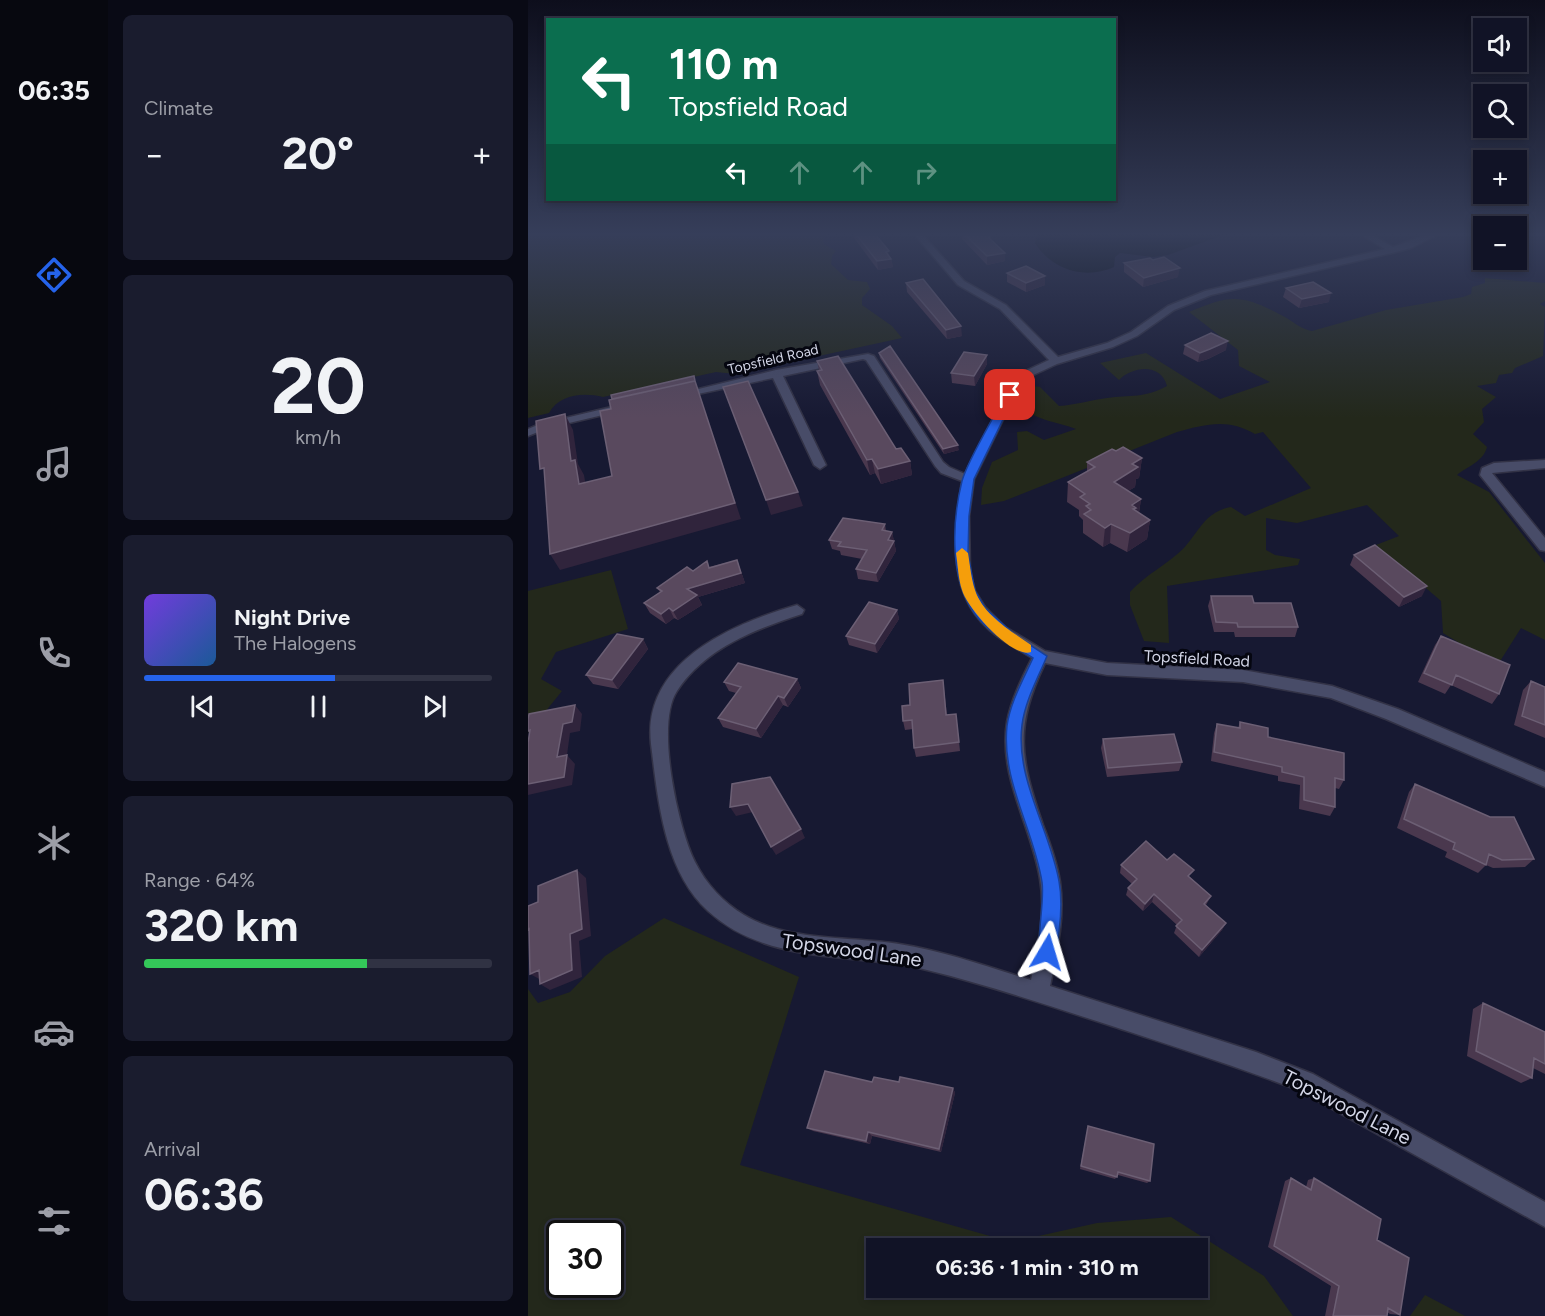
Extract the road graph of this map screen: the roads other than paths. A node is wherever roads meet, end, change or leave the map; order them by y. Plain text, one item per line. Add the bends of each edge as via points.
1 (982, 295) edge
2 (1202, 295) edge
3 (1056, 361) junction
4 (776, 373) junction
5 (672, 397) edge
6 (637, 405) edge
7 (528, 433) edge
8 (1545, 464) edge
9 (820, 465) dead end
10 (968, 479) junction
11 (1545, 547) edge
12 (797, 610) dead end
13 (1041, 656) junction
14 (1545, 780) edge
15 (1038, 993) junction
16 (1545, 1215) edge

1 - 3 street via 1002,307
2 - 3 street, Topsfield Road via 1171,308 1144,328 1110,345
3 - 10 street, Topsfield Road via 1018,381
4 - 5 street, Topsfield Road
4 - 9 street
4 - 10 street, Topsfield Road via 856,355 870,358 939,464
6 - 7 street
8 - 11 street via 1494,467 1486,475
10 - 13 street, Topsfield Road via 962,554 968,591 980,611 1000,630
12 - 15 street, Topswood Lane via 741,628 717,642 686,668 660,715 658,736 678,841 696,882 714,904 760,934 785,942 927,960
13 - 14 street, Topsfield Road via 1107,669 1243,676 1332,692
13 - 15 street via 1025,688 1014,726 1020,778 1050,882 1052,916
15 - 16 street, Topswood Lane via 1305,1082

